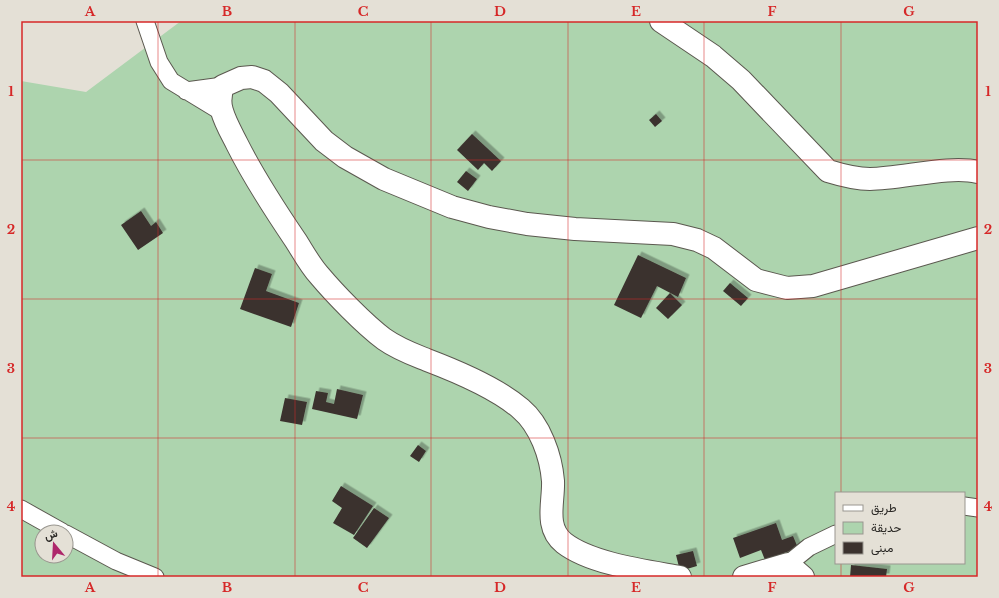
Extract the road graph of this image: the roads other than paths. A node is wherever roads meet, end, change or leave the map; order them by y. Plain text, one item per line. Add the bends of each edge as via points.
1 (145, 21) edge
2 (661, 21) edge
3 (223, 86) junction
4 (186, 92) junction
5 (222, 112) junction
6 (978, 172) edge
7 (978, 238) edge
8 (965, 506) edge
9 (978, 508) edge
10 (21, 509) edge
11 (48, 524) edge
12 (835, 534) edge
13 (74, 538) edge
14 (795, 571) edge
15 (155, 577) edge
16 (680, 577) edge
17 (744, 577) edge

1 - 4 street via 159,62 171,81
2 - 6 main road via 713,56 741,80 828,171 870,179 952,171
3 - 4 street
3 - 5 main road via 219,98
3 - 7 main road via 241,78 252,77 264,81 279,93 324,141 345,157 384,178 452,207 489,218 527,224 673,234 691,238 714,248 756,280 787,288 813,286
4 - 5 street
5 - 16 main road via 247,165 281,220 319,275 370,328 403,351 498,392 522,409 536,427 549,457 553,481 550,514 552,525 564,543 583,553 624,567
8 - 9 street
10 - 11 street
12 - 14 street via 809,547
13 - 15 street via 116,561
14 - 17 main road

